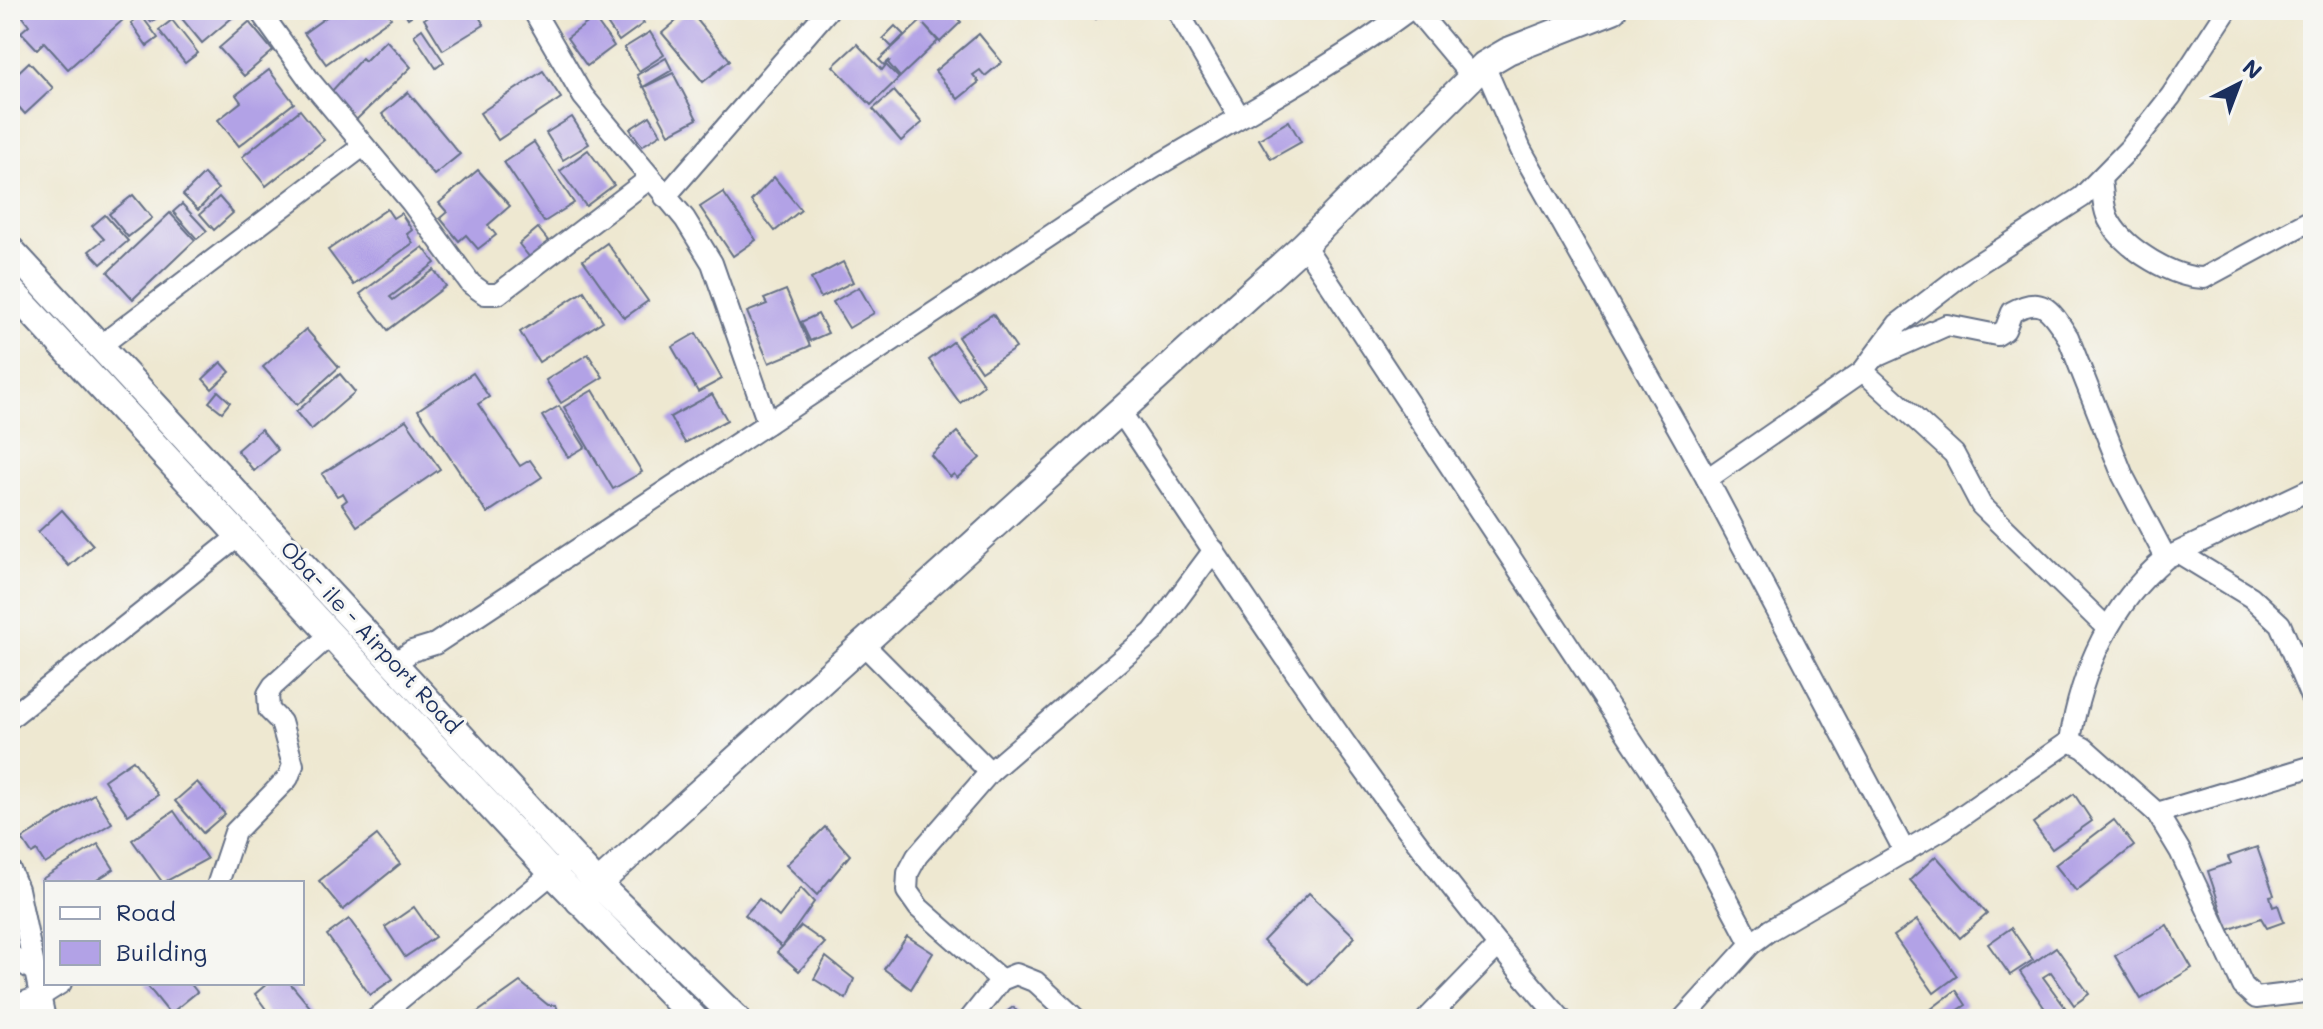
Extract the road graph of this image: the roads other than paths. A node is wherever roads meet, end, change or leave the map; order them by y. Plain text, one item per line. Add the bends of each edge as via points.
1 (259, 10) edge
2 (533, 10) edge
3 (828, 10) edge
4 (1177, 10) edge
5 (1409, 10) edge
6 (1416, 10) edge
7 (1613, 10) edge
8 (2227, 10) edge
9 (1478, 71) junction
10 (1239, 116) junction
11 (363, 146) junction
12 (649, 179) junction
13 (2101, 180) junction
14 (665, 197) junction
15 (2313, 219) edge
16 (1304, 245) junction
17 (10, 249) edge
18 (10, 289) edge
19 (100, 346) junction
20 (1869, 364) junction
21 (1120, 411) junction
22 (768, 423) junction
23 (1707, 479) junction
24 (2313, 488) edge
25 (240, 535) junction
26 (1214, 550) junction
27 (2173, 556) junction
28 (2106, 627) junction
29 (331, 634) junction
30 (861, 642) junction
31 (395, 663) junction
32 (2313, 702) edge
33 (10, 718) edge
34 (2070, 741) junction
35 (2313, 766) edge
36 (990, 772) junction
37 (2157, 813) junction
38 (1905, 852) junction
39 (562, 865) junction
40 (10, 870) edge
41 (219, 881) edge
42 (588, 892) junction
43 (1751, 944) junction
44 (1497, 947) junction
45 (10, 955) edge
46 (33, 970) junction
47 (1001, 980) junction
48 (58, 985) edge
49 (702, 985) junction
50 (2313, 991) edge
51 (39, 997) junction
52 (10, 1007) edge
53 (689, 1014) edge
54 (45, 1019) edge
55 (376, 1019) edge
56 (737, 1019) edge
57 (970, 1019) edge
58 (1076, 1019) edge
59 (1427, 1019) edge
60 (1561, 1019) edge
61 (1683, 1019) edge

1 - 11 street
2 - 12 street via 583,96
3 - 14 street
4 - 10 street
5 - 10 street via 1317,75
6 - 9 street
7 - 9 main road via 1508,51
8 - 13 street via 2171,96
9 - 16 main road
9 - 23 street
10 - 22 street
11 - 12 street via 471,284 485,294 498,294
11 - 19 street
12 - 14 street
13 - 15 street via 2111,226 2190,278 2204,278
13 - 20 street via 1909,314
14 - 22 street via 712,263
16 - 21 main road
16 - 43 street via 1653,773
17 - 19 main road, Oba- ile - Airport Road
18 - 25 main road, Oba- ile - Airport Road
19 - 31 main road, Oba- ile - Airport Road
20 - 23 street
20 - 27 street via 1947,325 1997,335 2012,312 2030,302 2039,304 2068,337 2123,476
20 - 28 street via 1954,454 1981,505
21 - 26 street
21 - 30 main road
22 - 31 street via 435,644
23 - 38 street
24 - 27 street
25 - 29 main road, Oba- ile - Airport Road
25 - 33 street
26 - 36 street via 1153,632
26 - 44 street
27 - 28 street via 2148,573
27 - 32 street via 2251,597 2280,624
28 - 34 street via 2080,692
29 - 39 main road, Oba- ile - Airport Road
29 - 41 street via 268,694 269,710 281,722 293,765 288,778 235,832
30 - 36 street
30 - 42 main road
31 - 39 main road, Oba- ile - Airport Road
34 - 37 street
34 - 38 street
35 - 37 street
36 - 47 street via 917,856 907,891 919,908
37 - 50 street via 2243,986 2256,998
38 - 43 street
39 - 42 main road, Oba- ile - Airport Road
39 - 55 street
40 - 46 street
42 - 49 main road, Oba- ile - Airport Road
42 - 53 main road, Oba- ile - Airport Road
43 - 61 street
44 - 59 street
44 - 60 street
45 - 46 street
46 - 51 street
47 - 57 street
47 - 58 street via 1027,976
48 - 51 street
49 - 53 main road
49 - 56 main road, Oba- ile - Airport Road
51 - 52 street
51 - 54 street

